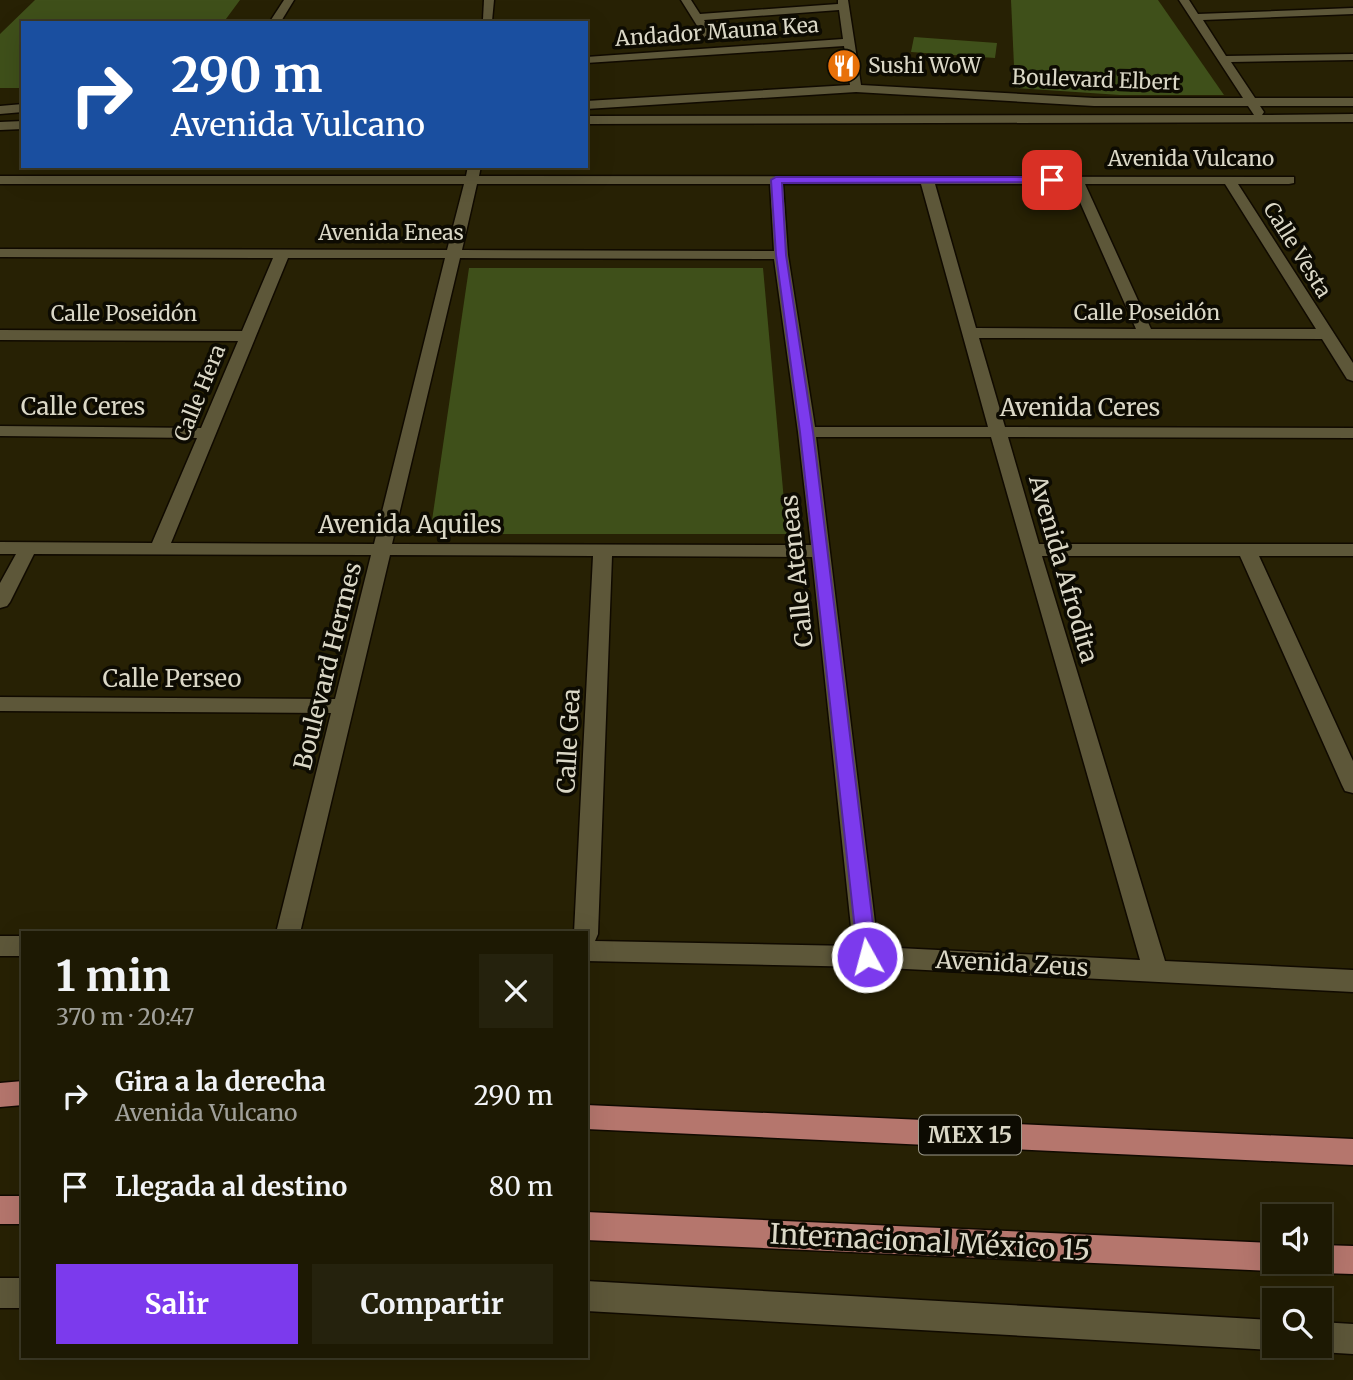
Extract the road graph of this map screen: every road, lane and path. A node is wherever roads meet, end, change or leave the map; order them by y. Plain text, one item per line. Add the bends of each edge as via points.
1 (289, 0) edge
2 (489, 0) edge
3 (686, 0) edge
4 (1184, 0) edge
5 (843, 3) edge
6 (1353, 11) edge
7 (696, 17) junction
8 (1195, 17) junction
9 (488, 19) dead end
10 (275, 21) edge
11 (710, 37) dead end
12 (850, 42) junction
13 (1353, 57) edge
14 (1224, 58) junction
15 (588, 60) edge
16 (856, 88) junction
17 (801, 90) junction
18 (927, 90) junction
19 (1353, 102) edge
20 (1252, 103) junction
21 (588, 105) edge
22 (21, 108) edge
23 (0, 110) edge
24 (805, 118) junction
25 (927, 118) junction
26 (1263, 118) junction
27 (1353, 118) edge
28 (588, 120) edge
29 (21, 125) edge
30 (0, 126) edge
31 (473, 173) edge
32 (0, 180) edge
33 (776, 180) junction
34 (927, 180) junction
35 (1077, 180) junction
36 (1229, 180) junction
37 (1289, 180) dead end
38 (0, 253) edge
39 (282, 254) junction
40 (453, 254) junction
41 (781, 255) junction
42 (970, 333) junction
43 (1146, 334) junction
44 (1325, 334) junction
45 (0, 335) edge
46 (248, 336) junction
47 (1353, 376) edge
48 (0, 431) edge
49 (807, 432) junction
50 (998, 432) junction
51 (208, 433) junction
52 (1353, 433) edge
53 (0, 548) edge
54 (28, 548) junction
55 (159, 549) junction
56 (382, 550) junction
57 (603, 550) junction
58 (1031, 550) junction
59 (1247, 550) junction
60 (1353, 550) edge
61 (819, 551) junction
62 (0, 602) edge
63 (0, 704) edge
64 (343, 706) junction
65 (1353, 785) edge
66 (288, 931) edge
67 (586, 931) edge
68 (0, 946) edge
69 (21, 946) edge
70 (588, 951) edge
71 (867, 957) junction
72 (1155, 970) junction
73 (1353, 981) edge
74 (21, 1093) edge
75 (0, 1095) edge
76 (588, 1117) edge
77 (1353, 1152) edge
78 (0, 1210) edge
79 (21, 1210) edge
80 (588, 1226) edge
81 (1262, 1256) edge
82 (1332, 1259) edge
83 (1353, 1260) edge
84 (0, 1293) edge
85 (21, 1293) edge
86 (588, 1296) edge
87 (1262, 1334) edge
88 (1332, 1338) edge
89 (1353, 1339) edge

1 - 10 street
2 - 9 street
3 - 7 street
4 - 8 street
5 - 7 street
5 - 12 street
6 - 8 street
7 - 11 street
8 - 14 street
12 - 15 street, Andador Mauna Kea
12 - 16 street
13 - 14 street
14 - 20 street
16 - 17 street, Boulevard Elbert
16 - 18 street, Boulevard Elbert
17 - 21 street, Boulevard Elbert
17 - 24 street via 790,104 794,113
18 - 20 street, Boulevard Elbert via 1094,102
18 - 25 street via 944,103
19 - 20 street, Boulevard Elbert
20 - 26 street
22 - 23 street
24 - 25 street, Boulevard Elbert
24 - 28 street, Boulevard Elbert
25 - 26 street, Boulevard Elbert
26 - 27 street, Boulevard Elbert
29 - 30 street
31 - 32 street, Avenida Vulcano
31 - 33 street, Avenida Vulcano
31 - 40 street, Boulevard Hermes
33 - 34 street, Avenida Vulcano
33 - 41 street, Calle Ateneas
34 - 35 street, Avenida Vulcano
34 - 42 street, Avenida Afrodita
35 - 36 street, Avenida Vulcano
35 - 43 street
36 - 37 street, Avenida Vulcano
36 - 44 street, Calle Vesta
38 - 39 street, Avenida Eneas
39 - 40 street, Avenida Eneas
39 - 46 street, Calle Hera
40 - 41 street, Avenida Eneas
40 - 56 street, Boulevard Hermes
41 - 49 street, Calle Ateneas
42 - 43 street, Calle Poseidón
42 - 50 street, Avenida Afrodita
43 - 44 street, Calle Poseidón
44 - 47 street, Calle Vesta
45 - 46 street, Calle Poseidón
46 - 51 street, Calle Hera
48 - 51 street, Calle Ceres
49 - 50 street, Avenida Ceres
49 - 61 street, Calle Ateneas
50 - 52 street, Avenida Ceres
50 - 58 street, Avenida Afrodita
51 - 55 street, Calle Hera
53 - 54 street, Avenida Aquiles
54 - 55 street, Avenida Aquiles
54 - 62 street
55 - 56 street, Avenida Aquiles
56 - 57 street, Avenida Aquiles
56 - 64 street, Boulevard Hermes
57 - 61 street, Avenida Aquiles
57 - 67 street, Calle Gea
58 - 59 street
58 - 72 street, Avenida Afrodita
59 - 60 street
59 - 65 street
61 - 71 street, Calle Ateneas
63 - 64 street, Calle Perseo
64 - 66 street, Boulevard Hermes
68 - 69 street
70 - 71 street, Avenida Zeus
71 - 72 street, Avenida Zeus
72 - 73 street, Avenida Zeus
74 - 75 main road
76 - 77 main road, MEX 15
78 - 79 main road
80 - 81 main road, Internacional México 15
82 - 83 main road
84 - 85 street
86 - 87 street
88 - 89 street

